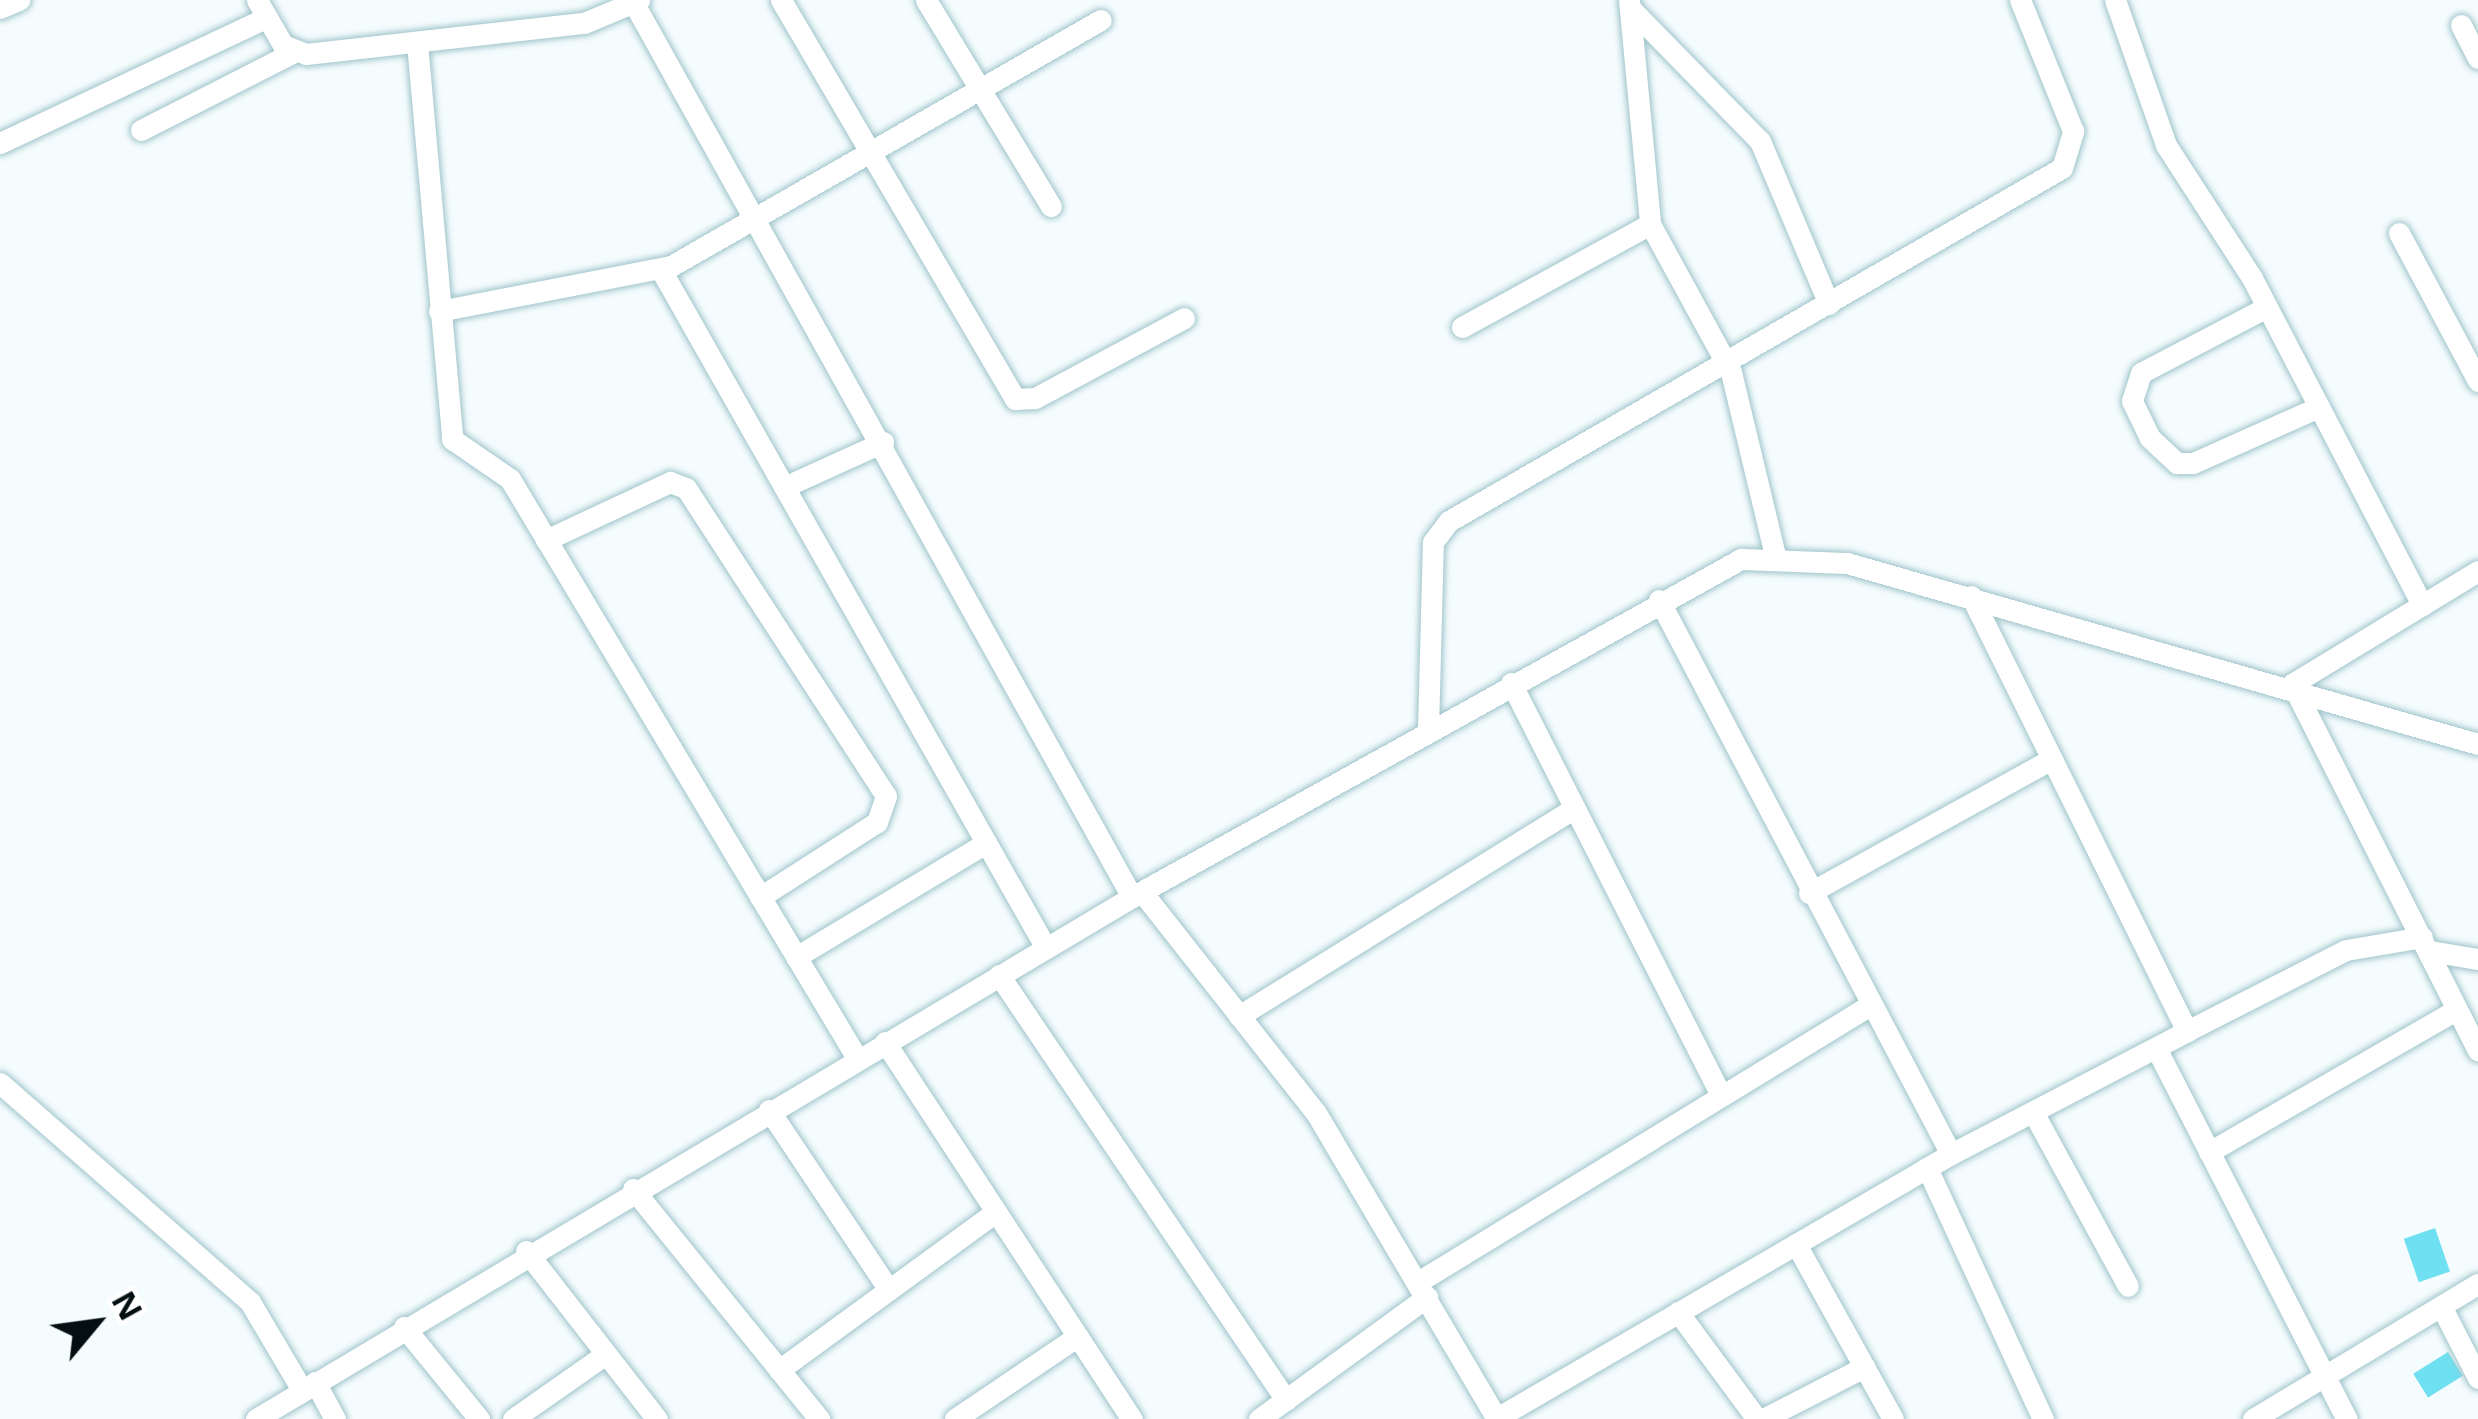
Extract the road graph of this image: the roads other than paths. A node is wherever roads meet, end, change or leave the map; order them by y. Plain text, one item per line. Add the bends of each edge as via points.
1 (19, 0) edge
2 (781, 0) edge
3 (926, 0) edge
4 (2020, 0) edge
5 (2115, 0) edge
6 (634, 1) edge
7 (1631, 4) edge
8 (0, 8) edge
9 (261, 9) edge
10 (1100, 20) dead end
11 (2461, 25) dead end
12 (417, 43) junction
13 (294, 52) junction
14 (2478, 58) edge
15 (977, 85) junction
16 (141, 130) dead end
17 (0, 143) edge
18 (866, 151) junction
19 (1051, 206) dead end
20 (757, 215) junction
21 (1650, 224) junction
22 (2398, 233) dead end
23 (661, 270) junction
24 (1829, 304) junction
25 (2267, 307) junction
26 (439, 311) junction
27 (1184, 318) dead end
28 (1462, 327) dead end
29 (1727, 363) junction
30 (2478, 382) edge
31 (2319, 407) junction
32 (883, 442) junction
33 (784, 487) junction
34 (546, 540) junction
35 (1775, 555) junction
36 (2478, 571) edge
37 (1971, 596) junction
38 (1659, 600) junction
39 (2422, 605) junction
40 (1511, 683) junction
41 (2292, 684) junction
42 (1428, 730) junction
43 (2478, 744) edge
44 (2052, 759) junction
45 (1574, 808) junction
46 (986, 843) junction
47 (1809, 893) junction
48 (1137, 894) junction
49 (760, 897) junction
50 (2426, 944) junction
51 (1046, 948) junction
52 (796, 957) junction
53 (2478, 959) edge
54 (999, 975) junction
55 (1867, 1007) junction
56 (2456, 1010) junction
57 (1239, 1016) junction
58 (2187, 1031) junction
59 (885, 1042) junction
60 (2156, 1048) junction
61 (2478, 1051) edge
62 (857, 1058) junction
63 (0, 1083) edge
64 (1720, 1095) junction
65 (770, 1110) junction
66 (2033, 1112) junction
67 (2209, 1152) junction
68 (1951, 1154) junction
69 (1927, 1168) junction
70 (633, 1189) junction
71 (996, 1212) junction
72 (1796, 1244) junction
73 (526, 1252) junction
74 (2478, 1285) edge
75 (2128, 1286) dead end
76 (1422, 1289) junction
77 (889, 1290) junction
78 (2441, 1306) junction
79 (1678, 1312) junction
80 (404, 1327) junction
81 (1078, 1336) junction
82 (606, 1354) junction
83 (1864, 1367) junction
84 (779, 1370) junction
85 (2324, 1374) junction
86 (2478, 1378) edge
87 (308, 1386) junction
88 (1286, 1400) junction
89 (1499, 1417) edge
90 (256, 1419) edge
91 (335, 1419) edge
92 (479, 1419) edge
93 (513, 1419) edge
94 (657, 1419) edge
95 (819, 1419) edge
96 (955, 1419) edge
97 (1132, 1419) edge
98 (1259, 1419) edge
99 (1760, 1419) edge
100 (1893, 1419) edge
101 (2043, 1419) edge
102 (2253, 1419) edge
103 (2347, 1419) edge

1 - 8 street
2 - 18 street
3 - 15 street
4 - 24 street via 2073,130 2069,158
5 - 25 street via 2166,145
6 - 12 street via 584,23
6 - 20 street
7 - 21 street
7 - 24 street via 1760,141
9 - 13 street
9 - 17 street
10 - 15 street
11 - 14 street
12 - 13 street
12 - 26 street
13 - 16 street
15 - 18 street
15 - 19 street
18 - 20 street
18 - 27 street via 1015,399 1035,398
20 - 23 street
20 - 32 street
21 - 28 street
21 - 29 street
22 - 30 street
23 - 26 street
23 - 33 street
24 - 29 street
25 - 31 street
25 - 31 street via 2141,373 2132,401 2150,438 2177,463 2193,463
26 - 34 street via 452,439 503,470
29 - 35 street
29 - 42 street via 1440,530
31 - 39 street
32 - 33 street
32 - 48 street
33 - 46 street
34 - 49 street
34 - 49 street via 670,482 686,488 886,796 877,822
35 - 37 street via 1847,562
35 - 38 street via 1741,560
36 - 39 street
37 - 41 street
37 - 44 street
38 - 40 street
38 - 47 street
39 - 41 street
40 - 42 street
40 - 45 street
41 - 43 street
41 - 50 street
42 - 48 street
44 - 47 street
44 - 58 street
45 - 57 street
45 - 64 street
46 - 51 street
46 - 52 street
47 - 55 street
48 - 51 street
48 - 57 street
49 - 52 street
50 - 53 street
50 - 56 street
50 - 58 street via 2346,950
51 - 54 street
52 - 62 street
54 - 59 street
54 - 88 street
55 - 64 street
55 - 68 street
56 - 61 street
56 - 67 street
57 - 76 street via 1316,1113
58 - 60 street
59 - 62 street
59 - 71 street
60 - 66 street
60 - 67 street
62 - 65 street
63 - 87 street via 250,1302
64 - 76 street
65 - 70 street
65 - 77 street
66 - 68 street
66 - 75 street
67 - 85 street
68 - 69 street
69 - 72 street
69 - 101 street
70 - 73 street
70 - 84 street
71 - 77 street
71 - 81 street
72 - 79 street
72 - 83 street
73 - 80 street
73 - 82 street
74 - 78 street
76 - 88 street
76 - 89 street
77 - 84 street
78 - 85 street
78 - 86 street
79 - 89 street
79 - 99 street
80 - 87 street
80 - 92 street
81 - 96 street
81 - 97 street
82 - 93 street
82 - 94 street
83 - 99 street
83 - 100 street
84 - 95 street
85 - 102 street
85 - 103 street
87 - 90 street
87 - 91 street
88 - 98 street

